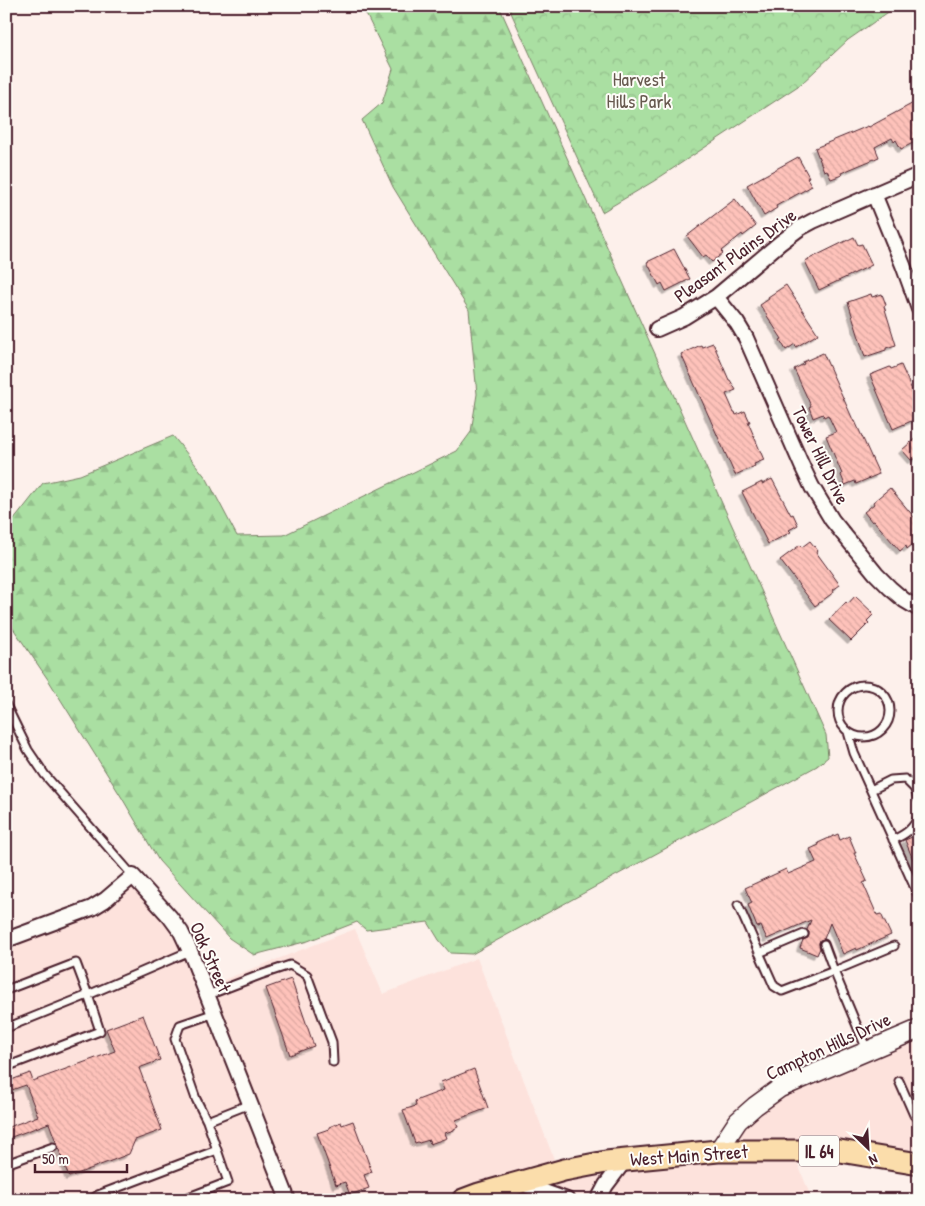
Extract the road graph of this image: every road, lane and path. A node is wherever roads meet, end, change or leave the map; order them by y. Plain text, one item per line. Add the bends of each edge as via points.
1 (919, 175) edge
2 (874, 194) junction
3 (716, 297) junction
4 (919, 310) edge
5 (657, 329) dead end
6 (919, 609) edge
7 (6, 705) edge
8 (848, 732) junction
9 (871, 790) junction
10 (919, 800) edge
11 (919, 816) edge
12 (893, 840) junction
13 (133, 876) junction
14 (919, 897) edge
15 (738, 905) dead end
16 (804, 934) dead end
17 (6, 940) edge
18 (824, 944) dead end
19 (894, 946) dead end
20 (190, 951) junction
21 (759, 952) junction
22 (834, 971) junction
23 (6, 990) edge
24 (88, 994) junction
25 (208, 996) junction
26 (214, 1013) junction
27 (6, 1028) edge
28 (919, 1028) edge
29 (867, 1050) junction
30 (333, 1062) dead end
31 (6, 1067) edge
32 (899, 1081) dead end
33 (250, 1104) junction
34 (919, 1118) edge
35 (207, 1121) junction
36 (53, 1147) dead end
37 (217, 1150) junction
38 (718, 1151) junction
39 (625, 1160) junction
40 (6, 1164) edge
41 (919, 1164) edge
42 (518, 1183) junction
43 (92, 1200) edge
44 (181, 1200) edge
45 (288, 1200) edge
46 (463, 1200) edge
47 (567, 1200) edge
48 (598, 1200) edge

1 - 2 street, Pleasant Plains Drive
2 - 3 street, Pleasant Plains Drive via 800,228
2 - 4 street
3 - 5 street, Pleasant Plains Drive
3 - 6 street, Tower Hill Drive via 746,338 802,466 832,520 876,574
7 - 13 lane via 44,775
8 - 8 lane via 856,736 873,736 886,726 890,710 884,694 878,689 861,685 840,700 838,718
8 - 9 lane
9 - 10 lane via 891,780 905,779
9 - 12 lane
11 - 12 lane via 908,833
12 - 14 lane
13 - 17 street via 92,908
13 - 20 street, Oak Street via 170,917
15 - 21 lane
16 - 21 lane
18 - 22 lane
19 - 22 lane
20 - 24 lane
20 - 25 street, Oak Street
21 - 22 lane via 774,986 782,991
22 - 29 lane
23 - 24 lane via 76,963
24 - 27 lane
24 - 31 lane via 100,1031
25 - 26 street, Oak Street
25 - 30 lane via 290,965 307,975 332,1042
26 - 33 street, Oak Street
26 - 35 lane via 180,1026 175,1039
28 - 29 street, Campton Hills Drive
29 - 38 street, Campton Hills Drive via 780,1088 738,1121
32 - 34 lane via 914,1115
33 - 35 lane
33 - 45 street, Oak Street
35 - 37 lane
36 - 40 lane
37 - 43 lane
37 - 44 lane via 228,1182
38 - 39 main road, West Main Street / IL 64
38 - 41 main road, West Main Street / IL 64 via 840,1151
39 - 42 main road, West Main Street / IL 64 via 564,1170
39 - 48 street
42 - 46 main road, West Main Street / IL 64
42 - 47 street

